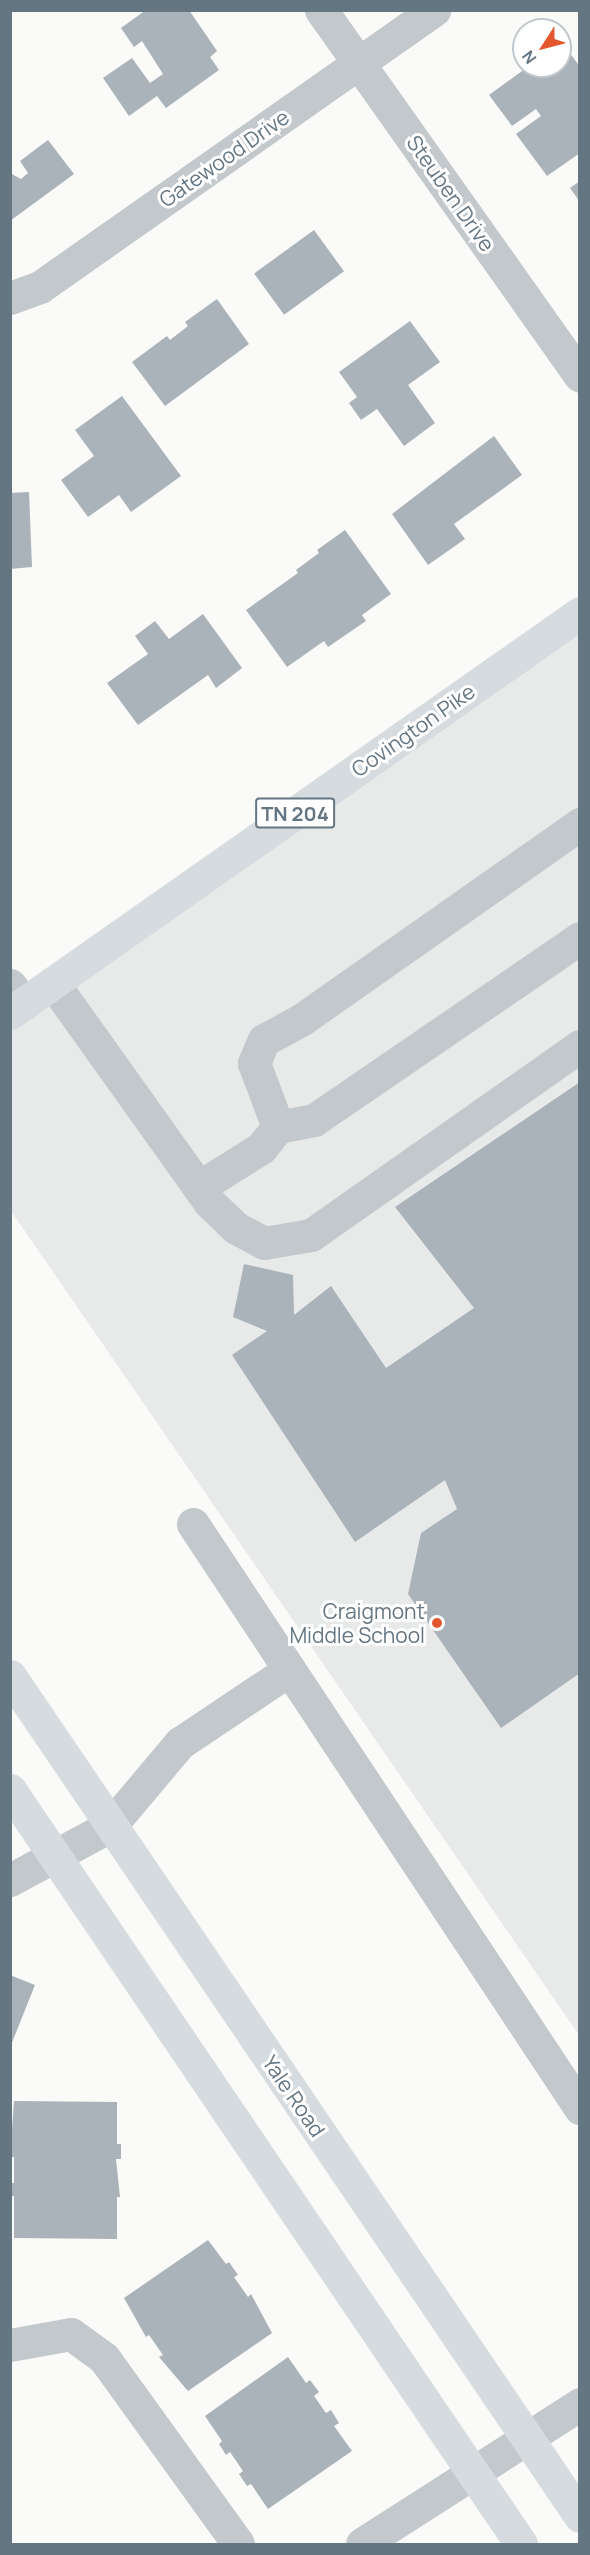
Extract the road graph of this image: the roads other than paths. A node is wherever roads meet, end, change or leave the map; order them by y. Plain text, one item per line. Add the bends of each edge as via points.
1 (321, 10) edge
2 (434, 10) edge
3 (360, 63) junction
4 (10, 298) edge
5 (579, 376) edge
6 (579, 613) edge
7 (579, 824) edge
8 (579, 938) edge
9 (53, 983) junction
10 (15, 1000) edge
11 (579, 1047) edge
12 (278, 1127) junction
13 (199, 1187) junction
14 (193, 1524) dead end
15 (289, 1670) junction
16 (10, 1676) edge
17 (10, 1790) edge
18 (110, 1826) junction
19 (54, 1856) junction
20 (10, 1880) edge
21 (579, 2108) edge
22 (10, 2345) edge
23 (579, 2404) edge
24 (528, 2440) junction
25 (473, 2474) junction
26 (579, 2516) edge
27 (238, 2544) edge
28 (362, 2544) edge
29 (521, 2544) edge

1 - 3 street, Steuben Drive
2 - 3 street, Gatewood Drive
3 - 4 street, Gatewood Drive via 40,287
3 - 5 street, Steuben Drive
6 - 9 main road, Covington Pike / TN 204
7 - 12 street via 301,1020 264,1040 254,1063
8 - 12 street via 314,1120
9 - 10 main road, Covington Pike / TN 204
9 - 13 street
11 - 13 street via 310,1235 264,1243 236,1228
12 - 13 street via 261,1148
14 - 15 street
15 - 18 street via 180,1743
15 - 21 street
16 - 18 main road, Yale Road
17 - 19 main road
18 - 19 street
18 - 24 main road, Yale Road
19 - 20 street
19 - 25 main road
22 - 27 street via 71,2334 104,2358
23 - 24 street
24 - 25 street
24 - 26 main road, Yale Road
25 - 28 street
25 - 29 main road

